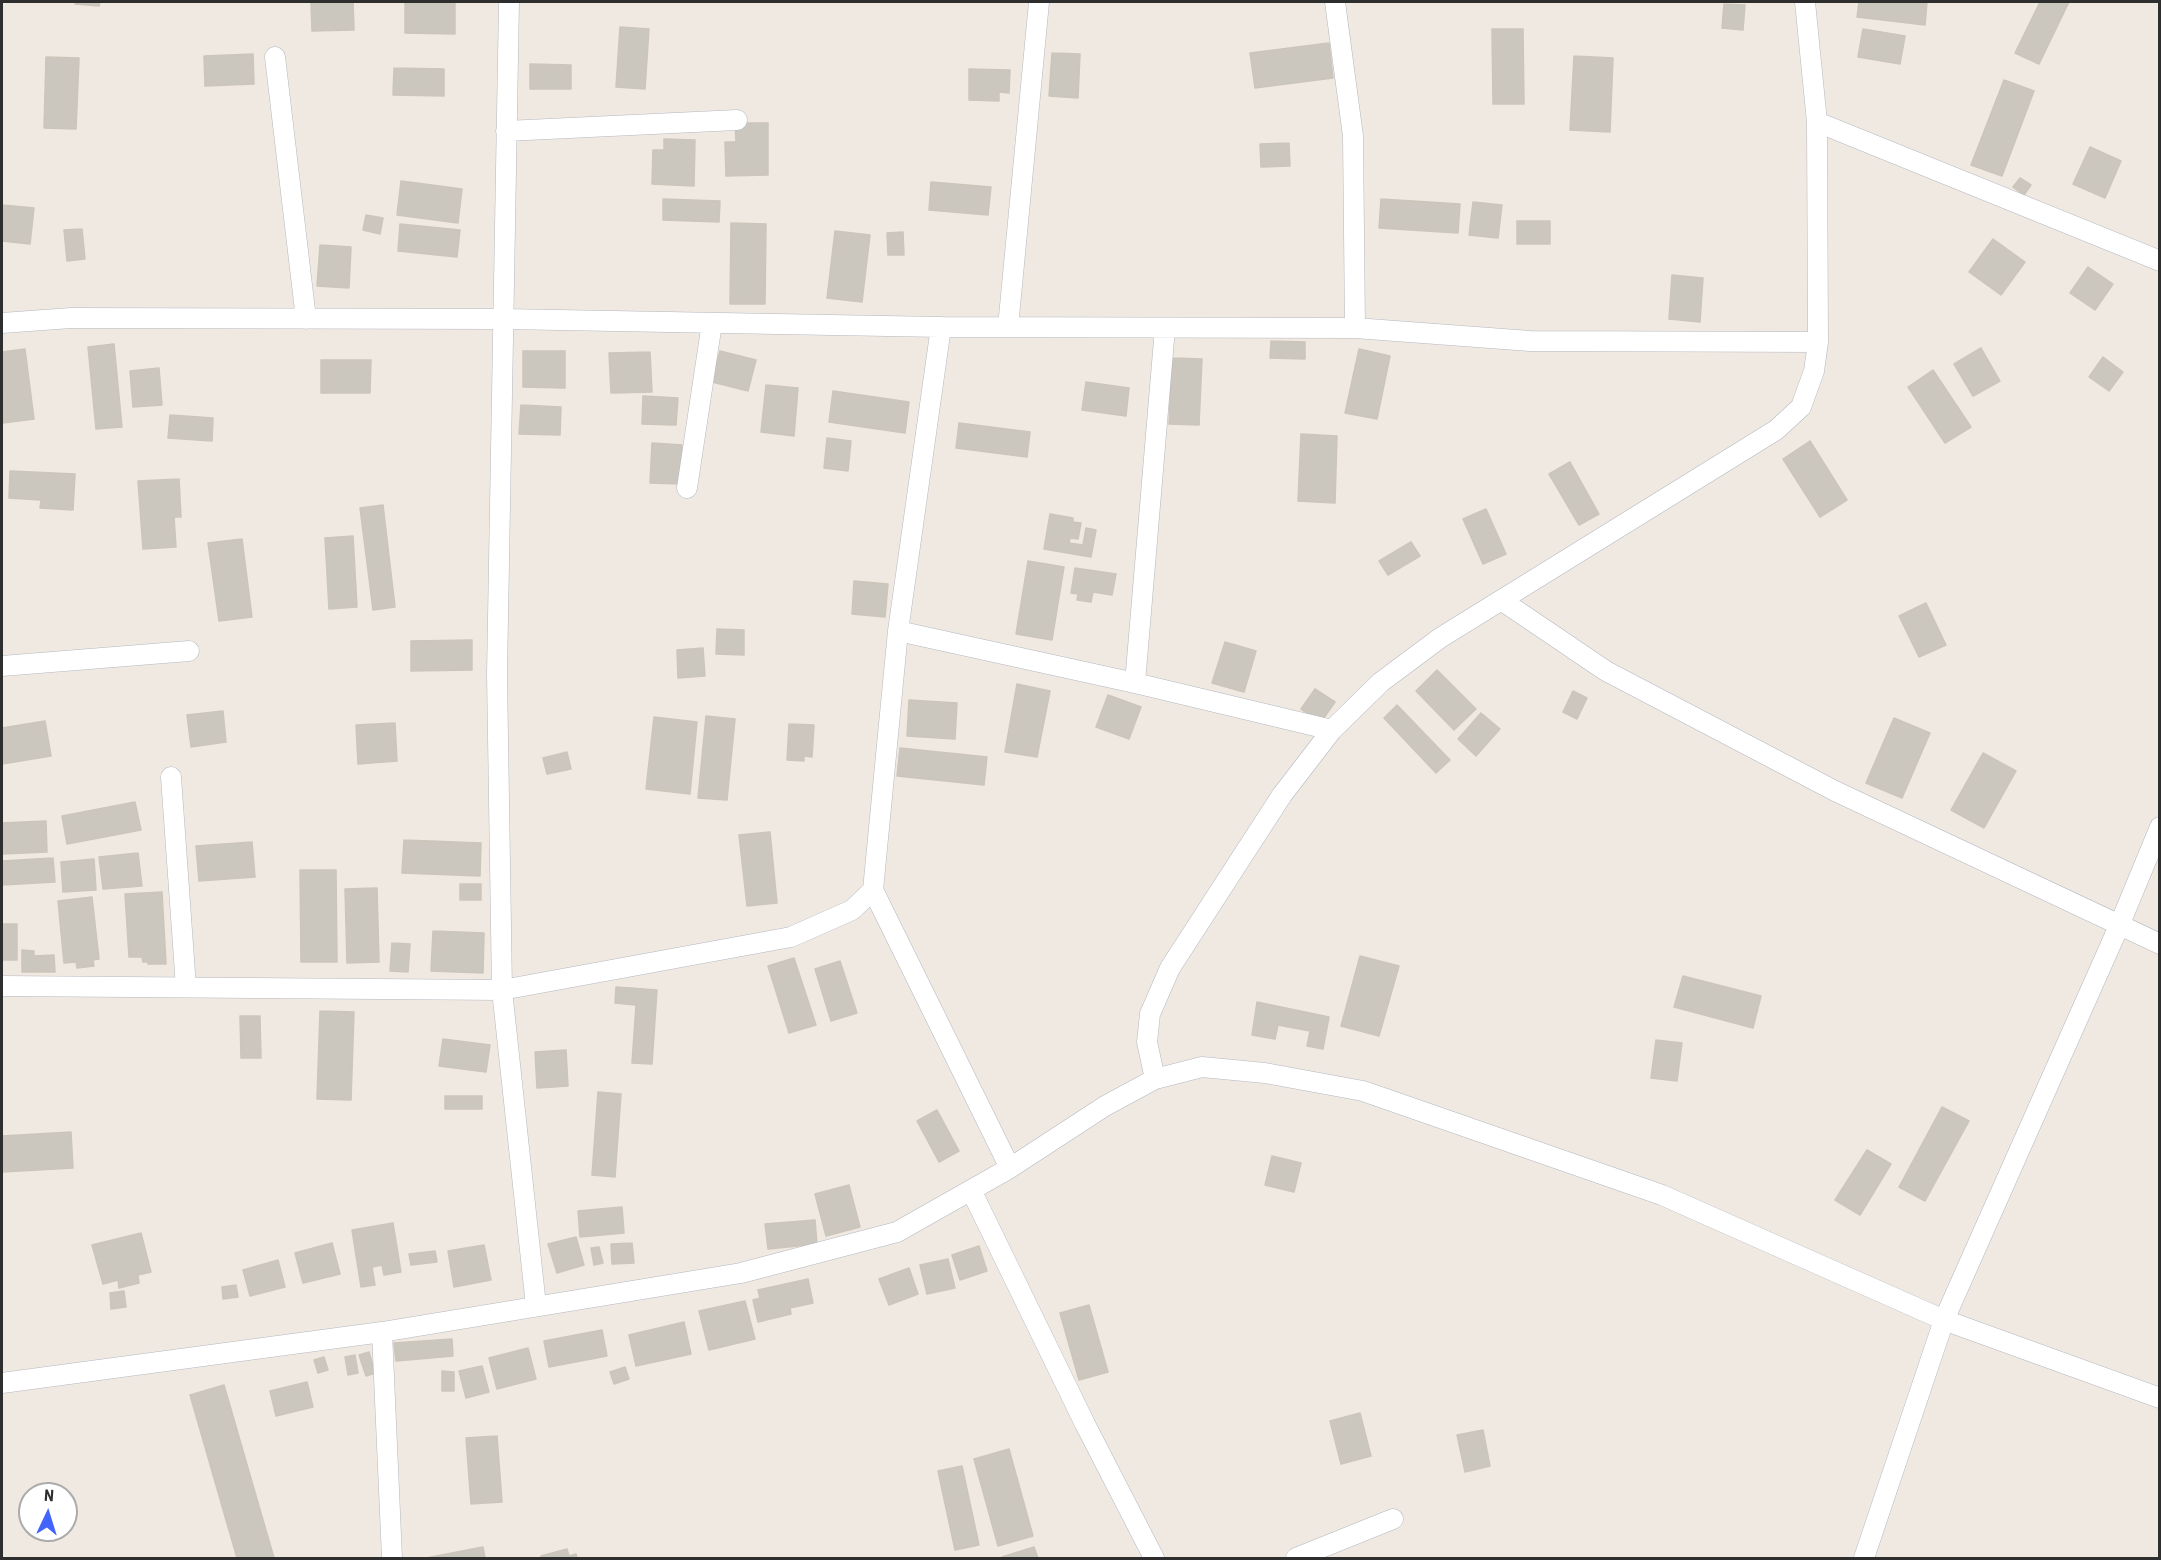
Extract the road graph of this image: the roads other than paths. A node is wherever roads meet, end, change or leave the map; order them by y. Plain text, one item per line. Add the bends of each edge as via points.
1 (508, 2) edge
2 (1039, 2) edge
3 (1335, 2) edge
4 (1805, 2) edge
5 (275, 57) dead end
6 (737, 120) dead end
7 (1817, 122) junction
8 (506, 131) junction
9 (2160, 261) edge
10 (306, 319) junction
11 (504, 319) junction
12 (2, 323) edge
13 (712, 323) junction
14 (941, 327) junction
15 (1008, 327) junction
16 (1165, 328) junction
17 (1355, 328) junction
18 (1818, 342) junction
19 (687, 488) dead end
20 (1501, 600) junction
21 (898, 631) junction
22 (189, 651) dead end
23 (2, 666) edge
24 (1135, 683) junction
25 (1332, 730) junction
26 (171, 777) dead end
27 (2160, 827) edge
28 (873, 890) junction
29 (2119, 926) junction
30 (2160, 944) edge
31 (2, 986) edge
32 (186, 987) junction
33 (502, 990) junction
34 (1155, 1079) junction
35 (1010, 1168) junction
36 (971, 1190) junction
37 (536, 1306) junction
38 (1944, 1320) junction
39 (381, 1332) junction
40 (2, 1383) edge
41 (2160, 1398) edge
42 (1393, 1519) dead end
43 (392, 1558) edge
44 (1154, 1558) edge
45 (1296, 1558) edge
46 (1864, 1558) edge

1 - 8 street
2 - 15 street
3 - 17 street via 1353,136
4 - 7 street
5 - 10 street
6 - 8 street
7 - 9 street
7 - 18 street
8 - 11 street
10 - 11 street
10 - 12 street via 71,318
11 - 13 street
11 - 33 street via 497,674
13 - 14 street
13 - 19 street
14 - 15 street
14 - 21 street
15 - 16 street
16 - 17 street
16 - 24 street
17 - 18 street via 1530,341
18 - 20 street via 1814,372 1801,407 1776,430
20 - 25 street via 1440,638 1381,682
20 - 29 street via 1606,671 1835,790
21 - 24 street
21 - 28 street
22 - 23 street
24 - 25 street
25 - 34 street via 1282,795 1170,968 1150,1014 1147,1042
26 - 32 street
27 - 29 street
28 - 33 street via 852,910 791,937
28 - 35 street
29 - 30 street
29 - 38 street
31 - 32 street
32 - 33 street
33 - 37 street
34 - 35 street via 1105,1106
34 - 38 street via 1202,1067 1265,1073 1363,1091 1662,1195
35 - 36 street
36 - 37 street via 897,1232 853,1244 741,1273
36 - 44 street via 1084,1424
37 - 39 street
38 - 41 street
38 - 46 street
39 - 40 street
39 - 43 street
42 - 45 street

